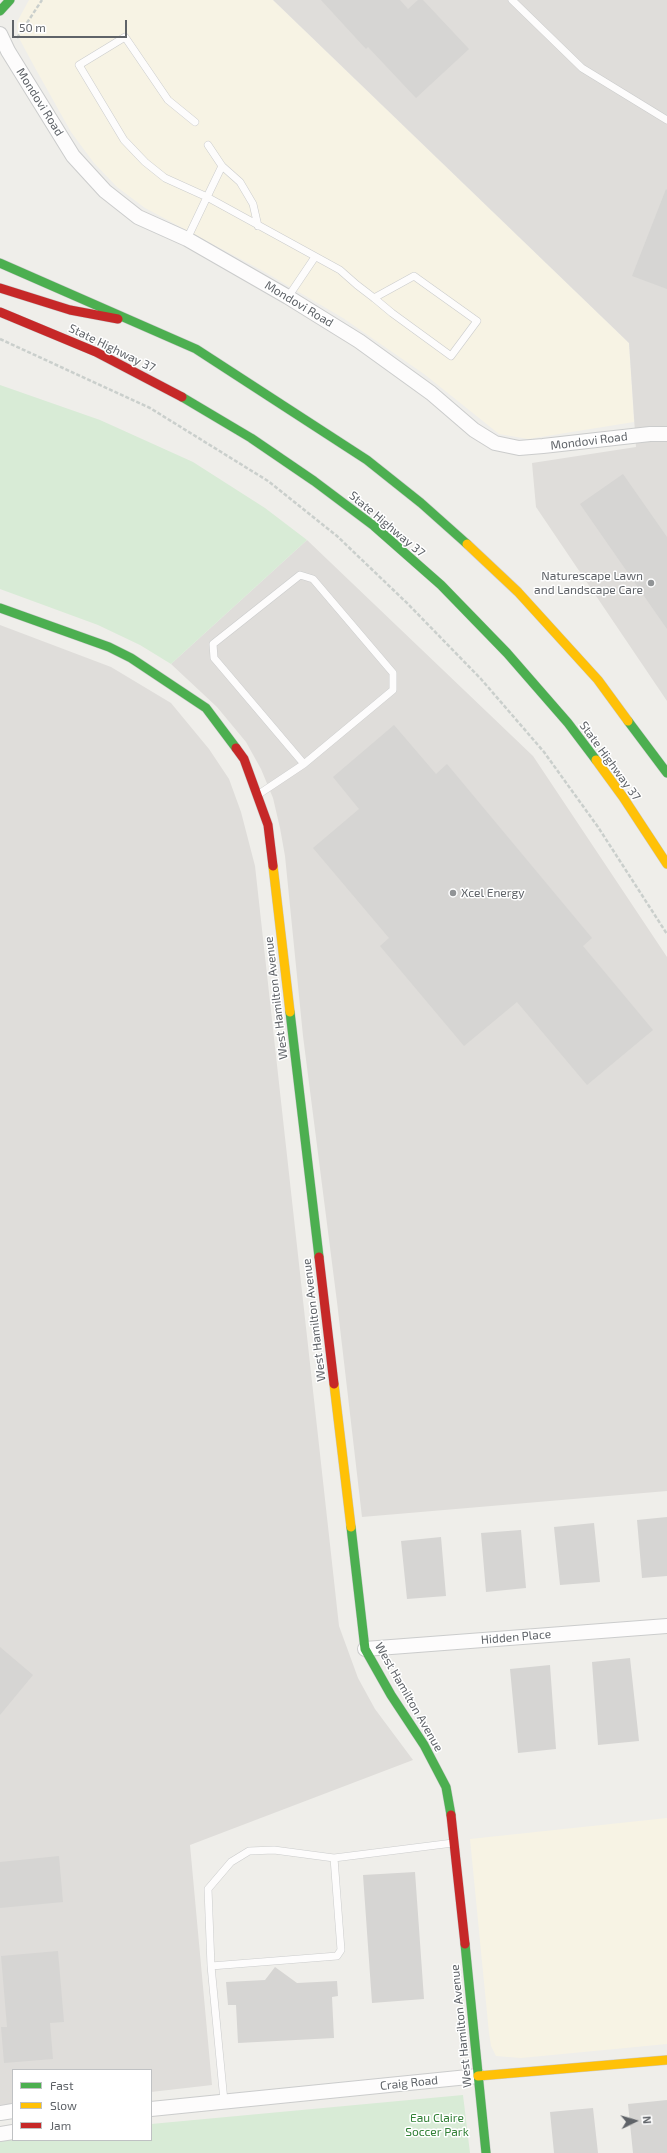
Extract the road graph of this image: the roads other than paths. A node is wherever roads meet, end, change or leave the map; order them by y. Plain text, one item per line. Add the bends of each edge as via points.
1 (10, 0) edge
2 (512, 0) edge
3 (0, 11) edge
4 (0, 34) edge
5 (667, 120) edge
6 (195, 122) dead end
7 (208, 145) dead end
8 (222, 166) junction
9 (207, 197) junction
10 (258, 226) junction
11 (187, 239) junction
12 (315, 257) junction
13 (0, 259) edge
14 (4, 265) edge
15 (0, 288) edge
16 (288, 297) junction
17 (374, 298) junction
18 (0, 312) edge
19 (134, 321) junction
20 (667, 434) edge
21 (0, 608) edge
22 (304, 764) junction
23 (667, 774) edge
24 (258, 796) junction
25 (667, 864) edge
26 (667, 1626) edge
27 (365, 1649) junction
28 (455, 1843) junction
29 (334, 1858) junction
30 (211, 1966) junction
31 (667, 2060) edge
32 (478, 2076) junction
33 (224, 2101) junction
34 (152, 2109) edge
35 (12, 2111) edge
36 (0, 2113) edge
37 (12, 2132) edge
38 (0, 2134) edge
39 (486, 2153) edge

1 - 3 street
2 - 5 lane via 582,68
4 - 11 street, Mondovi Road via 73,156 105,191 138,217
6 - 9 lane via 168,100 125,37 79,65 124,140 144,162 165,178
7 - 8 lane
8 - 9 lane
8 - 10 lane via 240,182 253,204
9 - 10 lane
9 - 11 lane
10 - 12 lane
11 - 16 street, Mondovi Road
12 - 16 lane
12 - 17 lane via 340,270
13 - 14 street
14 - 19 street
15 - 19 street via 80,312
16 - 20 street, Mondovi Road via 359,341 431,393 474,430 495,443 519,448
17 - 17 lane via 451,356 477,321 414,276
18 - 25 street, State Highway 37 via 96,352 189,401 258,443 374,526 441,586 507,653 568,722 623,797
19 - 23 street via 196,349 235,372 367,460 421,503 485,560 551,627 598,680
21 - 24 street, West Hamilton Avenue via 131,658 206,708 244,759
22 - 22 lane via 393,690 394,673 313,579 300,575 213,644 214,658
22 - 24 lane
24 - 27 street, West Hamilton Avenue via 268,825
26 - 27 street, Hidden Place
27 - 28 street, West Hamilton Avenue via 424,1745 446,1787
28 - 29 lane
28 - 32 street, West Hamilton Avenue
29 - 30 lane via 274,1850 249,1851 231,1862 208,1889
29 - 30 lane via 341,1950 337,1956
30 - 33 lane
31 - 32 street, Craig Road
32 - 33 street, Craig Road
32 - 39 street, West Hamilton Avenue
33 - 34 street, Craig Road
35 - 36 street
37 - 38 street

